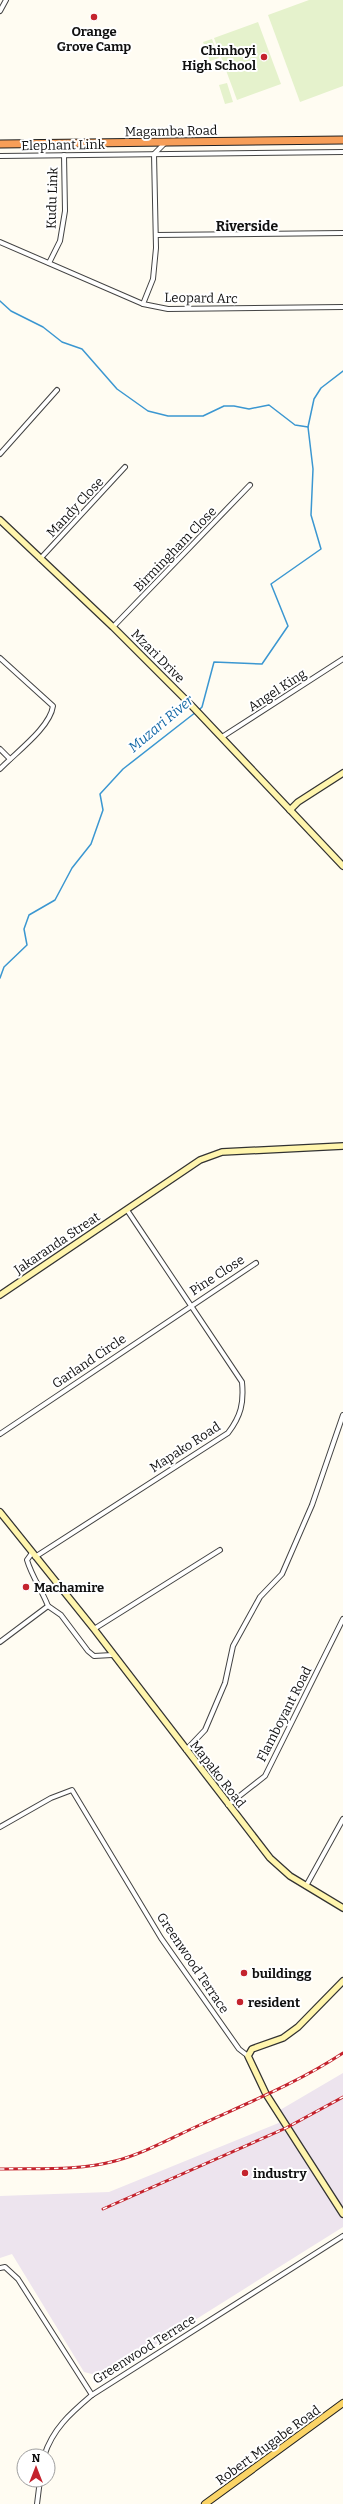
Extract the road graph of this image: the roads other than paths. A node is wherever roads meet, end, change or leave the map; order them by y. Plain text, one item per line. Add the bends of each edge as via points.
1 (6, 0) edge
2 (0, 11) edge
3 (343, 140) edge
4 (165, 143) junction
5 (0, 144) edge
6 (343, 152) edge
7 (154, 154) junction
8 (64, 155) junction
9 (0, 156) edge
10 (343, 233) edge
11 (156, 235) junction
12 (0, 242) edge
13 (49, 263) junction
14 (143, 304) junction
15 (343, 307) edge
16 (57, 390) dead end
17 (0, 454) edge
18 (125, 467) dead end
19 (250, 485) dead end
20 (0, 520) edge
21 (40, 560) junction
22 (113, 627) junction
23 (0, 658) edge
24 (343, 659) edge
25 (222, 737) junction
26 (0, 749) edge
27 (10, 758) junction
28 (0, 769) edge
29 (343, 773) edge
30 (290, 810) junction
31 (343, 866) edge
32 (343, 1146) edge
33 (127, 1210) junction
34 (256, 1263) dead end
35 (0, 1295) edge
36 (190, 1305) junction
37 (343, 1415) edge
38 (0, 1434) edge
39 (0, 1512) edge
40 (220, 1550) dead end
41 (34, 1555) junction
42 (48, 1606) junction
43 (343, 1619) edge
44 (94, 1629) junction
45 (0, 1642) edge
46 (112, 1655) junction
47 (186, 1750) junction
48 (228, 1805) junction
49 (343, 1819) edge
50 (0, 1827) edge
51 (306, 1886) junction
52 (343, 1908) edge
53 (343, 1981) edge
54 (248, 2056) junction
55 (343, 2214) edge
56 (343, 2236) edge
57 (0, 2268) edge
58 (92, 2394) junction
59 (343, 2403) edge
60 (46, 2448) edge
61 (39, 2488) edge
62 (37, 2504) edge
63 (205, 2504) edge

1 - 2 street
3 - 4 highway, Magamba Road
4 - 5 highway, Magamba Road
4 - 7 street
6 - 7 street, Elephant Link
7 - 8 street, Elephant Link
7 - 11 street
8 - 9 street, Elephant Link
8 - 13 street, Kudu Link via 65,211 60,241
10 - 11 street
11 - 14 street via 153,279
12 - 13 street, Leopard Arc
13 - 14 street, Leopard Arc
14 - 15 street, Leopard Arc via 168,310
16 - 17 street
18 - 21 street, Mandy Close
19 - 22 street, Birmingham Close
20 - 21 street, Mzari Drive
21 - 22 street, Mzari Drive
22 - 25 street, Mzari Drive
23 - 27 street via 54,706 52,713 37,733
24 - 25 street, Angel King
25 - 30 street, Mzari Drive
26 - 27 street
27 - 28 street
29 - 30 street
30 - 31 street, Mzari Drive
32 - 33 street, Jakaranda Streat via 222,1152 200,1160
33 - 35 street, Jakaranda Streat
33 - 36 street, Mapako Road
34 - 36 street, Pine Close
36 - 38 street, Garland Circle
36 - 41 street, Mapako Road via 242,1382 244,1399 238,1420 228,1433
37 - 47 street via 312,1505 282,1574 260,1597 233,1646 226,1683 205,1730
39 - 41 street, Mapako Road
40 - 44 street
41 - 42 street via 27,1560 30,1573
41 - 44 street, Mapako Road
42 - 45 street
42 - 46 street via 61,1616 94,1656
43 - 48 street, Flamboyant Road via 265,1776
44 - 46 street, Mapako Road
46 - 47 street, Mapako Road
47 - 48 street, Mapako Road
48 - 51 street, Mapako Road via 270,1858
49 - 51 street
50 - 54 street, Greenwood Terrace via 51,1798 72,1790 161,1938 238,2049
51 - 52 street, Mapako Road
53 - 54 street via 283,2038 252,2049
54 - 55 street, Greenwood Terrace via 266,2094
56 - 58 street, Greenwood Terrace
57 - 58 street, Greenwood Terrace via 5,2267 18,2279
58 - 60 street via 60,2423
59 - 63 main road, Robert Mugabe Road
61 - 62 street

